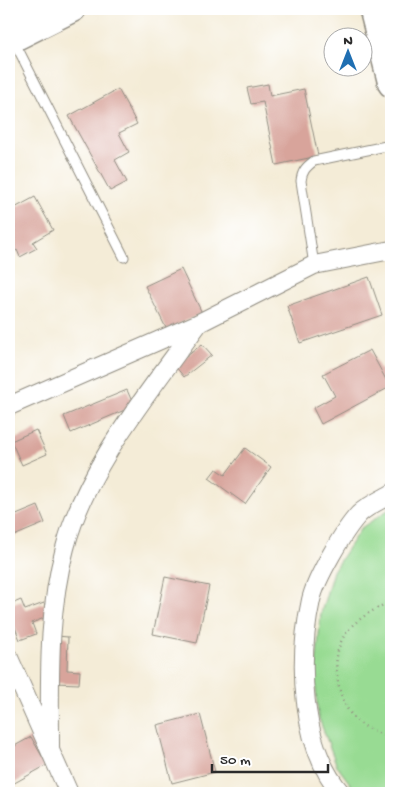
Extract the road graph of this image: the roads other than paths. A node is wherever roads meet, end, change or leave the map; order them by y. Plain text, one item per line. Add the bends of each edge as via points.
1 (33, 9) edge
2 (73, 9) edge
3 (372, 9) edge
4 (10, 34) edge
5 (391, 84) edge
6 (391, 144) edge
7 (391, 250) edge
8 (124, 257) dead end
9 (314, 265) junction
10 (199, 323) junction
11 (9, 406) edge
12 (391, 494) edge
13 (9, 658) edge
14 (50, 749) junction
15 (69, 793) edge
16 (341, 793) edge

1 - 4 main road
2 - 4 main road
3 - 5 main road
4 - 8 lane
6 - 9 lane via 314,161 306,166 302,181
7 - 9 street
9 - 10 street
10 - 11 street
10 - 14 street via 114,443 84,497 65,547 50,645
12 - 16 street via 360,513 333,552 311,598 304,648 305,699 315,745 334,786
13 - 14 street
14 - 15 street

